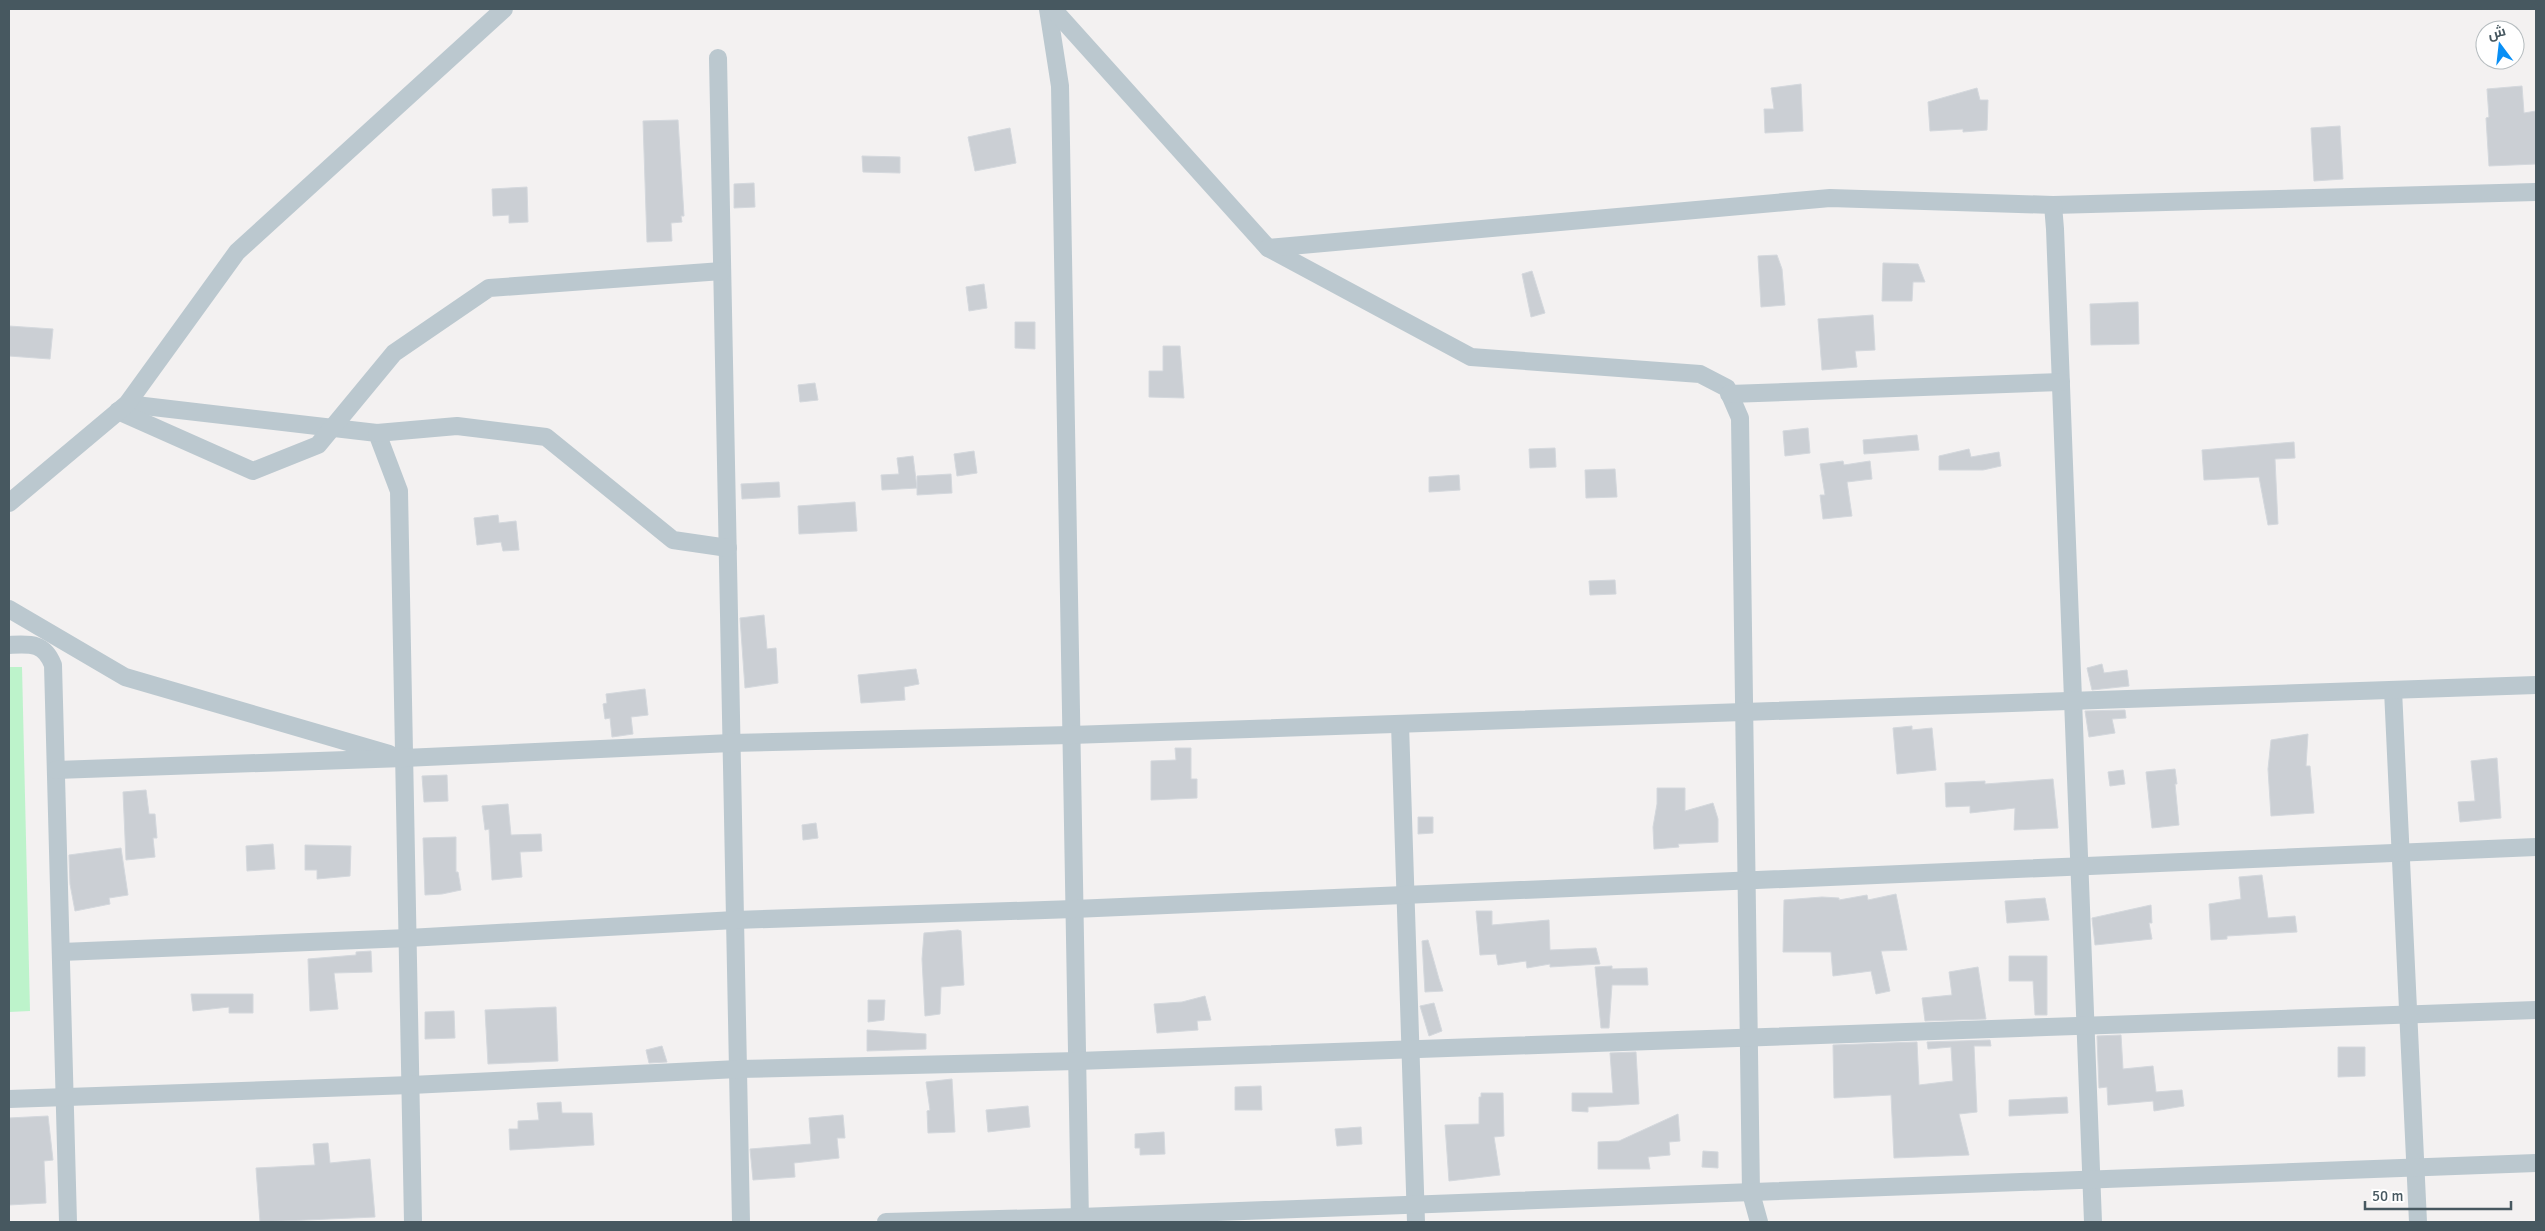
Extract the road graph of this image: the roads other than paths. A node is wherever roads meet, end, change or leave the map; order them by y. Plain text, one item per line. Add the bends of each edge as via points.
1 (504, 9) edge
2 (1048, 9) edge
3 (1053, 9) edge
4 (718, 58) dead end
5 (2536, 192) edge
6 (2053, 205) junction
7 (1268, 248) junction
8 (722, 271) junction
9 (2061, 382) junction
10 (1729, 394) junction
11 (123, 407) junction
12 (332, 428) junction
13 (377, 433) junction
14 (9, 503) edge
15 (728, 548) junction
16 (9, 609) edge
17 (9, 645) edge
18 (2536, 685) edge
19 (2393, 690) junction
20 (2073, 701) junction
21 (1745, 712) junction
22 (1400, 724) junction
23 (1071, 735) junction
24 (731, 743) junction
25 (404, 758) junction
26 (56, 770) junction
27 (2536, 848) edge
28 (2401, 853) junction
29 (2079, 867) junction
30 (1747, 881) junction
31 (1405, 895) junction
32 (1074, 909) junction
33 (735, 920) junction
34 (408, 938) junction
35 (61, 952) junction
36 (2536, 1010) edge
37 (2409, 1014) junction
38 (2085, 1025) junction
39 (1750, 1037) junction
40 (1410, 1049) junction
41 (1077, 1061) junction
42 (738, 1069) junction
43 (411, 1085) junction
44 (65, 1097) junction
45 (9, 1099) edge
46 (2536, 1163) edge
47 (2416, 1168) junction
48 (2091, 1180) junction
49 (1751, 1192) junction
50 (1416, 1214) edge
51 (1080, 1220) edge
52 (68, 1222) edge
53 (413, 1222) edge
54 (741, 1222) edge
55 (886, 1222) edge
56 (1759, 1222) edge
57 (2092, 1222) edge
58 (2418, 1222) edge

1 - 11 street via 237,252
2 - 23 street via 1060,86
3 - 7 street
4 - 8 street
5 - 6 street
6 - 7 street via 1830,198
6 - 9 street
7 - 10 street via 1471,357 1700,374 1726,388
8 - 12 street via 489,288 394,353
8 - 15 street
9 - 10 street
9 - 20 street
10 - 21 street via 1740,418
11 - 12 street
11 - 12 street via 253,471 318,445
11 - 14 street
12 - 13 street
13 - 15 street via 456,426 546,437 673,540
13 - 25 street via 399,491
15 - 24 street
16 - 25 street via 125,677
17 - 26 street via 35,644 50,658
18 - 19 street
19 - 20 street
19 - 28 street
20 - 21 street
20 - 29 street
21 - 22 street
21 - 30 street
22 - 23 street
22 - 31 street
23 - 24 street
23 - 32 street
24 - 25 street
24 - 33 street
25 - 26 street
25 - 34 street
26 - 35 street
27 - 28 street
28 - 29 street
28 - 37 street
29 - 30 street
29 - 38 street
30 - 31 street
30 - 39 street
31 - 32 street
31 - 40 street
32 - 33 street
32 - 41 street
33 - 34 street
33 - 42 street
34 - 35 street
34 - 43 street
35 - 44 street
36 - 37 street
37 - 38 street
37 - 47 street
38 - 39 street
38 - 48 street
39 - 40 street
39 - 49 street
40 - 41 street
40 - 50 street
41 - 42 street
41 - 51 street
42 - 43 street
42 - 54 street
43 - 44 street
43 - 53 street
44 - 45 street
44 - 52 street
46 - 47 street
47 - 48 street
47 - 58 street
48 - 49 street
48 - 57 street
49 - 50 street
49 - 56 street
50 - 51 street
51 - 55 street

